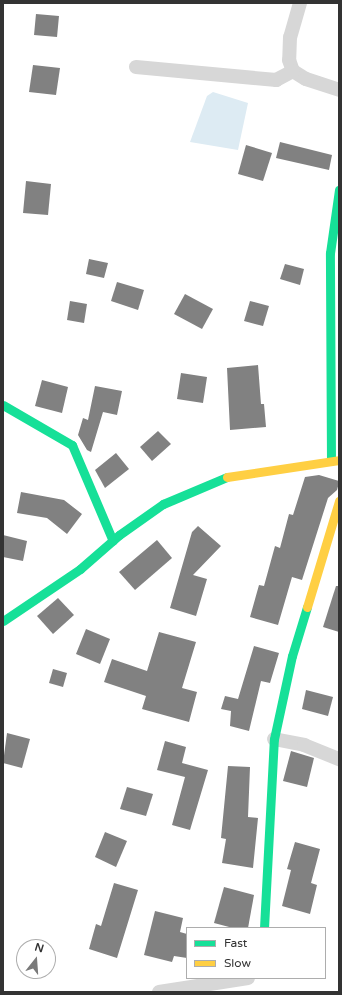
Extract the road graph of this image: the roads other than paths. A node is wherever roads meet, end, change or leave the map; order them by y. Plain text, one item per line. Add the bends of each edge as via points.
1 (300, 3) edge
2 (136, 67) dead end
3 (293, 71) junction
4 (339, 90) edge
5 (339, 190) edge
6 (3, 405) edge
7 (335, 460) edge
8 (339, 501) edge
9 (113, 541) junction
10 (3, 621) edge
11 (274, 739) junction
12 (339, 759) edge
13 (264, 927) edge
14 (242, 979) edge
15 (159, 992) edge

1 - 3 street via 290,37 289,60
2 - 3 street via 276,80
3 - 4 street via 306,80
5 - 7 street via 330,253
6 - 9 street via 72,445
7 - 9 street via 220,478 163,504
8 - 11 street via 292,656
9 - 10 street via 80,569
11 - 12 street via 304,745
11 - 13 street
14 - 15 street

